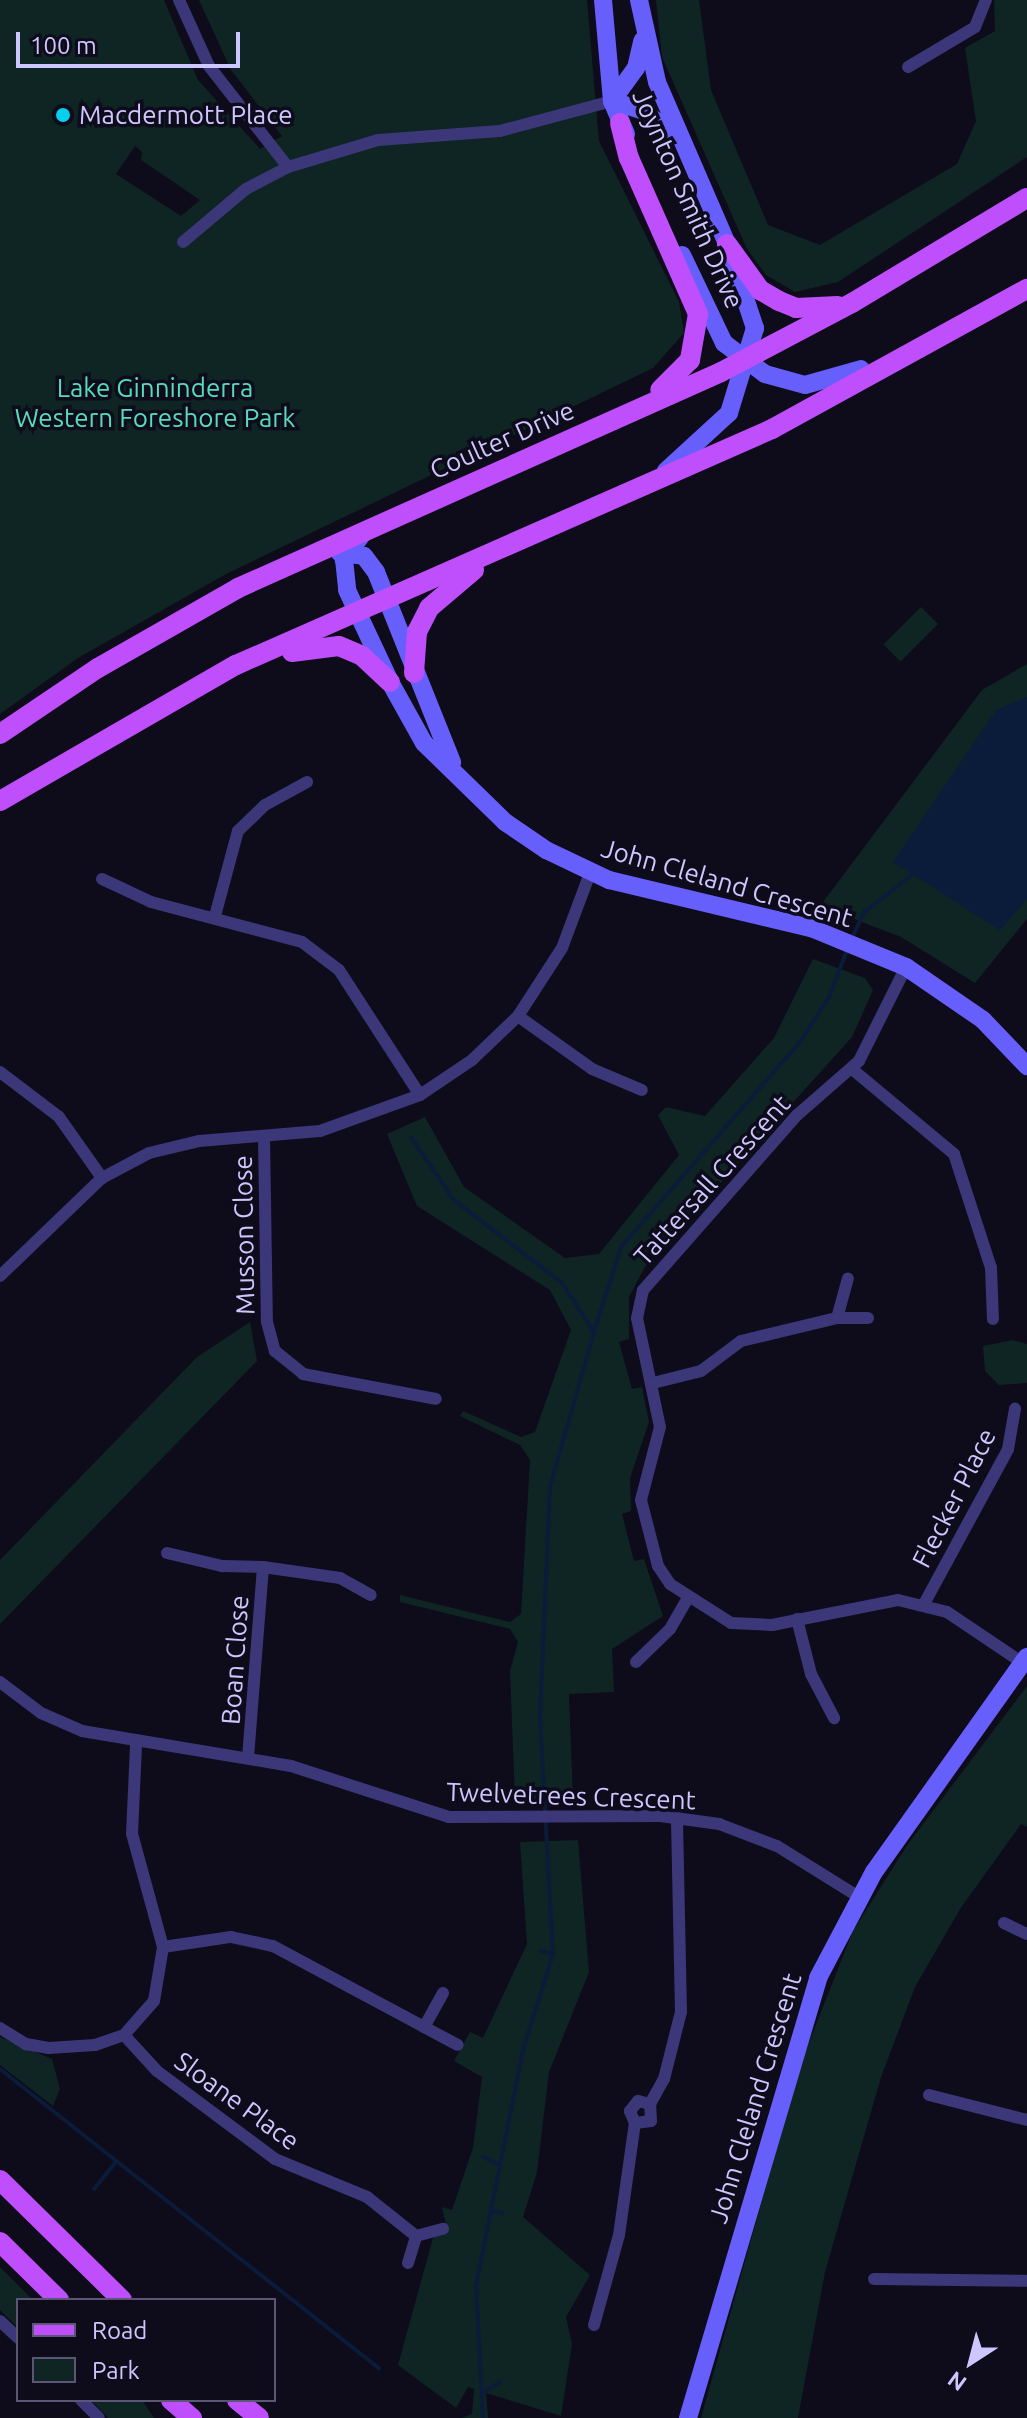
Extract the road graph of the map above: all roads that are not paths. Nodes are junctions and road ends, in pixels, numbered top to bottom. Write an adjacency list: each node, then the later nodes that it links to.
1 (179, 0): 10 (street)
2 (603, 0): 7 (street, Joynton Smith Drive)
3 (639, 0): 5 (street, Joynton Smith Drive)
4 (986, 0): 6 (street)
5 (642, 26): 7 (street); 9 (street, Joynton Smith Drive)
6 (908, 67)
7 (612, 101): 8 (street, Joynton Smith Drive); 9 (street); 10 (street)
8 (620, 123): 17 (street, Joynton Smith Drive); 18 (main road)
9 (679, 140): 13 (street, Joynton Smith Drive)
10 (288, 167): 12 (street)
11 (1027, 198): 15 (main road, Coulter Drive)
12 (183, 242)
13 (727, 244): 15 (main road); 17 (street, Joynton Smith Drive)
14 (1027, 289): 16 (main road)
15 (852, 303): 17 (main road, Coulter Drive)
16 (959, 330): 17 (street, Joynton Smith Drive); 19 (main road)
17 (746, 359): 18 (main road, Coulter Drive); 19 (street, Joynton Smith Drive)
18 (620, 417): 20 (main road, Coulter Drive)
19 (651, 483): 21 (main road)
20 (368, 527): 22 (street); 23 (main road, Coulter Drive)
21 (498, 549): 24 (main road); 27 (main road)
22 (349, 551): 23 (street); 24 (street, John Cleland Crescent); 25 (street, John Cleland Crescent)
23 (238, 588): 29 (main road, Coulter Drive)
24 (386, 598): 25 (main road); 27 (street, John Cleland Crescent)
25 (356, 611): 26 (main road); 28 (street, John Cleland Crescent)
26 (236, 665): 28 (main road); 32 (main road)
27 (414, 673): 30 (street, John Cleland Crescent)
28 (390, 682): 30 (street, John Cleland Crescent)
29 (0, 734)
30 (457, 772): 33 (street, John Cleland Crescent)
31 (307, 782): 35 (street)
32 (0, 801)
33 (590, 873): 36 (street, John Cleland Crescent); 37 (street)
34 (102, 879): 35 (street)
35 (215, 916): 42 (street)
36 (906, 967): 38 (street, John Cleland Crescent); 39 (street, Tattersall Crescent)
37 (518, 1016): 41 (street); 42 (street)
38 (1027, 1066)
39 (852, 1069): 49 (street); 50 (street, Tattersall Crescent)
40 (0, 1072): 44 (street)
41 (642, 1090)
42 (420, 1095): 43 (street)
43 (264, 1137): 44 (street); 51 (street, Musson Close)
44 (102, 1178): 45 (street)
45 (0, 1276)
46 (848, 1278): 47 (street)
47 (837, 1318): 48 (street); 50 (street)
48 (868, 1318)
49 (993, 1319)
50 (653, 1383): 56 (street, Tattersall Crescent)
51 (436, 1399)
52 (1015, 1409): 57 (street, Flecker Place)
53 (167, 1553): 54 (street, Boan Close)
54 (263, 1567): 55 (street, Boan Close); 64 (street, Boan Close)
55 (371, 1595)
56 (688, 1598): 58 (street, Tattersall Crescent); 60 (street)
57 (924, 1604): 58 (street, Tattersall Crescent); 59 (street, Tattersall Crescent)
58 (797, 1619): 62 (street)
59 (1025, 1660): 66 (street, John Cleland Crescent)
60 (636, 1662)
61 (0, 1682): 63 (street, Twelvetrees Crescent)
62 (834, 1718)
63 (136, 1745): 64 (street, Twelvetrees Crescent); 69 (street)
64 (248, 1756): 65 (street, Twelvetrees Crescent)
65 (677, 1817): 66 (street, Twelvetrees Crescent); 87 (street)
66 (859, 1897): 95 (street, John Cleland Crescent)
67 (1004, 1923): 68 (street)
68 (1027, 1934)
69 (163, 1947): 71 (street); 73 (street)
70 (443, 1993): 71 (street)
71 (424, 2027): 74 (street)
72 (0, 2028): 73 (street)
73 (124, 2035): 79 (street, Sloane Place)
74 (458, 2045)
75 (929, 2095): 76 (street)
76 (1027, 2120)
77 (0, 2180): 85 (main road)
78 (443, 2229): 79 (street)
79 (416, 2236): 81 (street)
80 (0, 2242): 84 (main road)
81 (408, 2263)
82 (874, 2279): 83 (street)
83 (1027, 2281)
84 (57, 2298)
85 (120, 2298)
86 (0, 2321): 88 (street)
87 (594, 2325)
88 (16, 2336)
89 (83, 2402): 92 (street)
90 (173, 2402): 93 (main road)
91 (239, 2402): 94 (main road)
92 (99, 2418)
93 (192, 2418)
94 (259, 2418)
95 (688, 2418)

